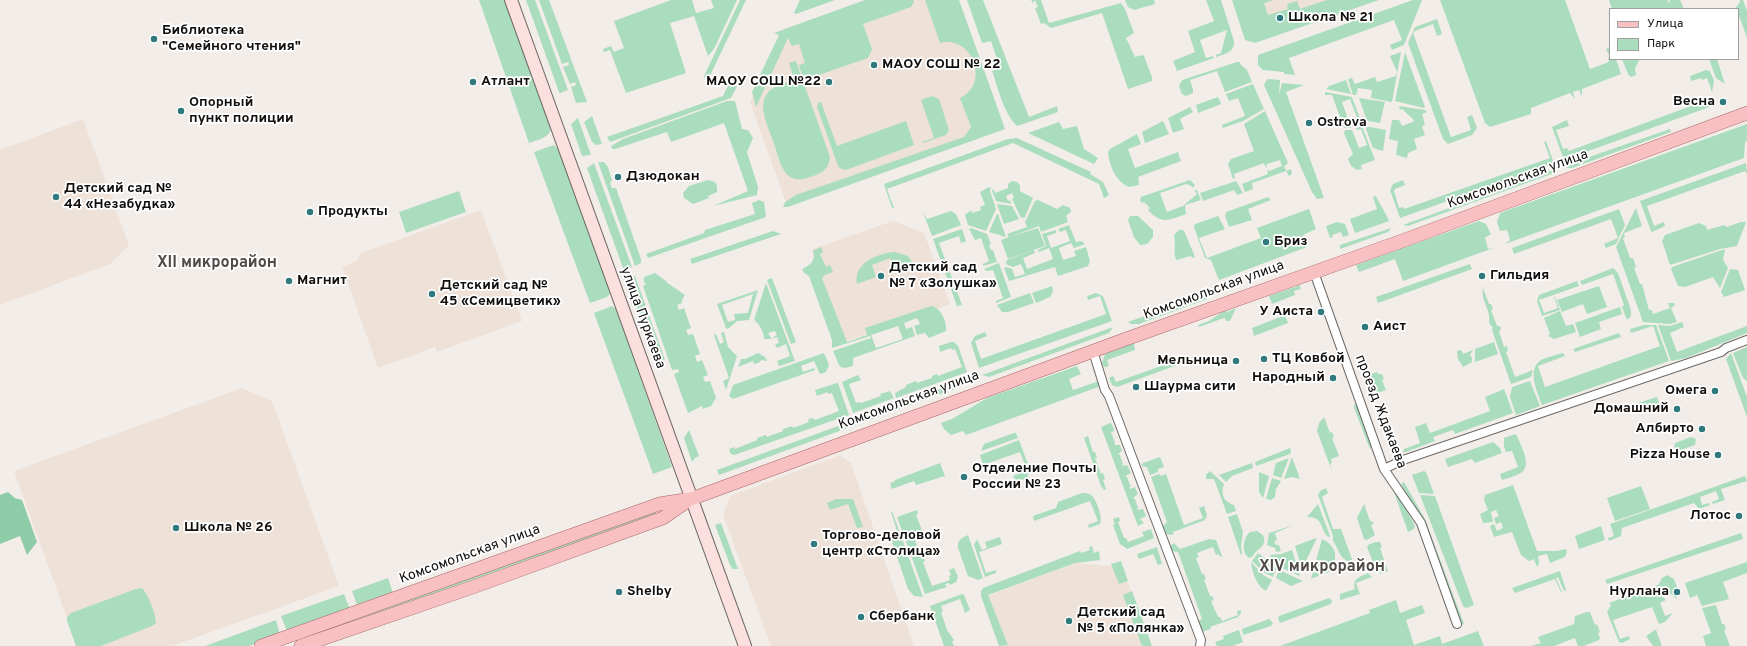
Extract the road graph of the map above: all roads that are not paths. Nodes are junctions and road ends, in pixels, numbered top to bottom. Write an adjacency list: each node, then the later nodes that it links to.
1 (511, 0): 7 (main road, улица Пуркаева)
2 (1747, 113): 3 (main road, Комсомольская улица)
3 (1314, 272): 5 (main road, Комсомольская улица); 6 (street, проезд Ждакаева)
4 (1747, 340): 6 (street)
5 (1093, 351): 7 (main road, Комсомольская улица); 12 (street)
6 (1384, 469): 8 (street, проезд Ждакаева)
7 (691, 499): 9 (main road, Комсомольская улица); 10 (main road, Комсомольская улица); 11 (main road, улица Пуркаева)
8 (1457, 624)
9 (261, 646)
10 (301, 646)
11 (745, 646)
12 (1200, 646)

